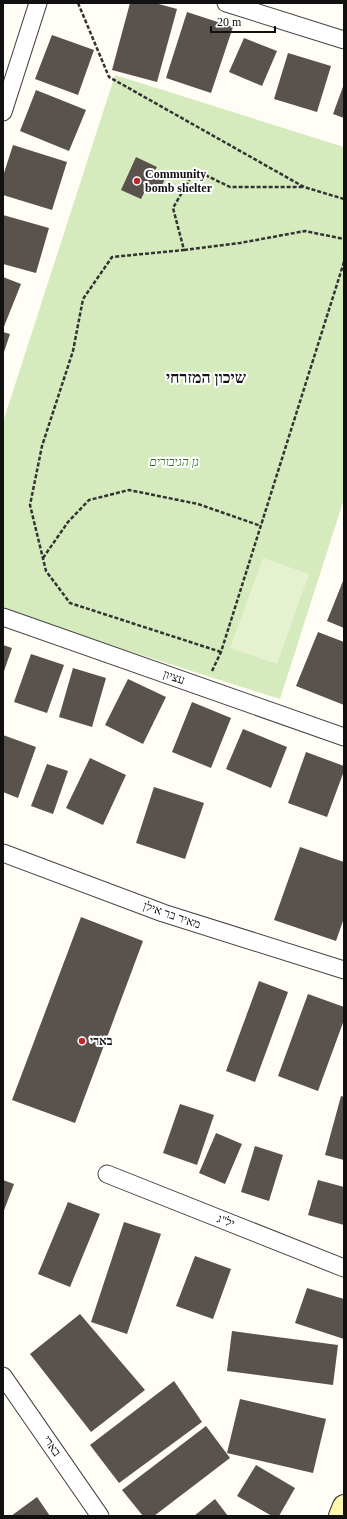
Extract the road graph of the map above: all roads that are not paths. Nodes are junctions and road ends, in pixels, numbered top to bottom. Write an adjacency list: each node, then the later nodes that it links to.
1 (38, 3): 4 (street)
2 (226, 3): 3 (street)
3 (344, 40)
4 (3, 112)
5 (3, 617): 6 (street, עציון)
6 (344, 737)
7 (3, 853): 8 (street, מאיר בר אילן)
8 (344, 970)
9 (107, 1174): 10 (street, יל"ג)
10 (344, 1268)
11 (3, 1376): 13 (street, בארי)
12 (344, 1506): 14 (street)
13 (100, 1516)
14 (340, 1516)

